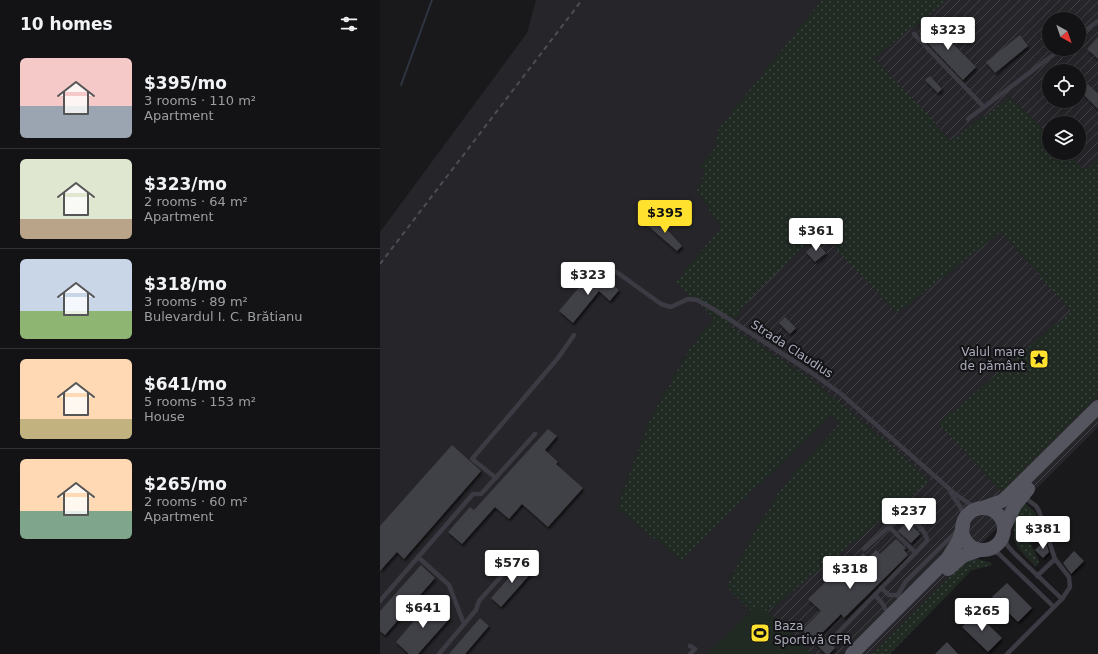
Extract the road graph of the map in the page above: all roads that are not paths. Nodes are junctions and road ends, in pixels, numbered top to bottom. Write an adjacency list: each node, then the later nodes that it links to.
1 (1098, 21): 2 (lane)
2 (1086, 30)
3 (914, 34): 5 (lane)
4 (1052, 56): 5 (lane)
5 (984, 107): 6 (lane)
6 (968, 118)
7 (611, 268): 13 (lane, Strada Claudius)
8 (574, 335): 12 (lane)
9 (1098, 407): 15 (main road)
10 (1098, 418): 14 (main road)
11 (536, 434): 12 (lane)
12 (496, 478): 23 (lane)
13 (947, 487): 15 (lane, Strada Claudius); 16 (lane, Strada Claudius)
14 (1022, 496): 18 (main road); 24 (lane)
15 (979, 509): 16 (main road); 18 (main road)
16 (964, 523): 20 (main road); 27 (main road); 29 (lane)
17 (888, 526): 19 (lane); 22 (lane); 22 (lane)
18 (1004, 531): 20 (main road); 25 (lane)
19 (864, 549)
20 (983, 550): 32 (lane); 40 (main road)
21 (522, 553): 33 (lane)
22 (916, 553): 26 (lane)
23 (418, 557): 31 (lane); 33 (lane)
24 (1055, 559): 25 (lane); 30 (lane)
25 (1037, 576): 30 (lane)
26 (882, 588): 28 (lane); 29 (lane)
27 (913, 593): 29 (lane); 39 (main road)
28 (875, 595): 34 (lane); 38 (lane)
29 (896, 596)
30 (1062, 599): 32 (lane)
31 (380, 601)
32 (1054, 607): 41 (lane)
33 (464, 624): 36 (lane)
34 (831, 640)
35 (690, 646): 37 (lane)
36 (439, 654)
37 (690, 654)
38 (848, 654)
39 (852, 654)
40 (863, 654)
41 (1007, 654)

